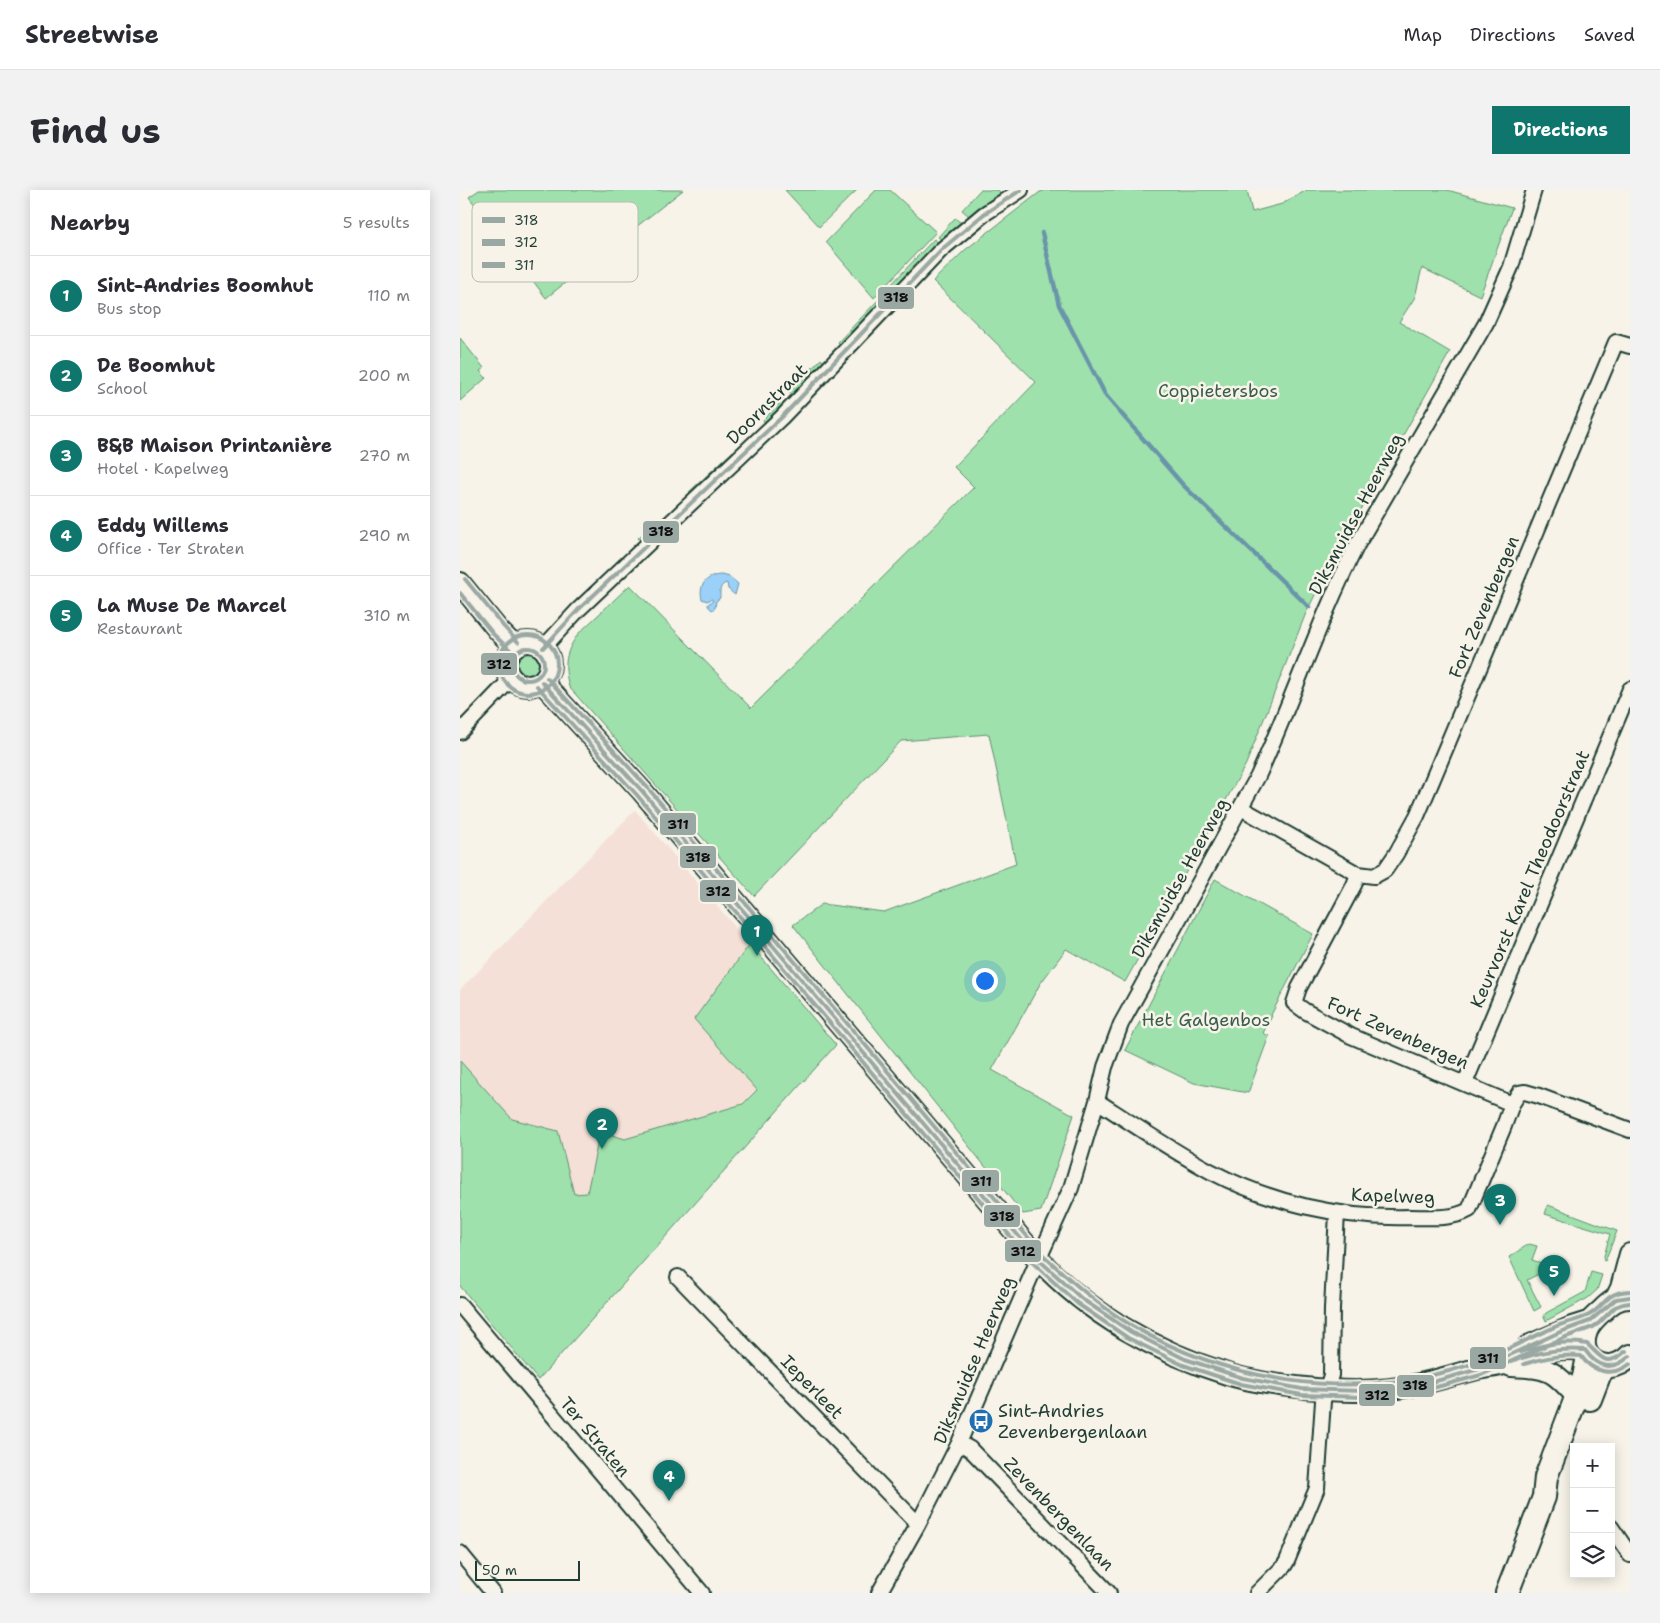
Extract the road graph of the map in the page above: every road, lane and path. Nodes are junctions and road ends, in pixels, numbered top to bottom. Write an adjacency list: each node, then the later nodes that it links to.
1 (1020, 190): 6 (street, Doornstraat)
2 (1534, 190): 11 (street, Diksmuidse Heerweg)
3 (1630, 346): 12 (street, Fort Zevenbergen)
4 (460, 583): 5 (street)
5 (514, 646): 6 (street); 7 (street)
6 (543, 648): 8 (street)
7 (511, 679): 8 (street); 10 (street)
8 (542, 682): 19 (street)
9 (1630, 689): 13 (street, Keurvorst Karel Theodoorstraat)
10 (460, 732)
11 (1241, 808): 12 (street); 14 (street, Diksmuidse Heerweg)
12 (1358, 874): 13 (street, Fort Zevenbergen)
13 (1465, 1084): 15 (street, Fort Zevenbergen)
14 (1097, 1101): 17 (street, Kapelweg); 19 (street, Diksmuidse Heerweg)
15 (1512, 1104): 16 (street); 17 (street, Kapelweg)
16 (1630, 1130)
17 (1337, 1213): 28 (street)
18 (1630, 1254): 21 (street)
19 (1038, 1259): 28 (street); 30 (street, Diksmuidse Heerweg)
20 (678, 1277): 32 (street, Ieperleet)
21 (1623, 1298): 23 (main road)
22 (460, 1305): 37 (street, Ter Straten)
23 (1591, 1321): 25 (main road); 27 (street)
24 (1630, 1356): 25 (main road)
25 (1593, 1358): 26 (street); 29 (main road); 31 (main road)
26 (1501, 1365): 27 (street); 29 (street)
27 (1478, 1369): 28 (street)
28 (1327, 1390): 40 (street)
29 (1577, 1397): 31 (main road)
30 (960, 1443): 32 (street, Diksmuidse Heerweg); 39 (street, Zevenbergenlaan)
31 (1544, 1497): 41 (main road)
32 (918, 1524): 38 (street, Diksmuidse Heerweg)
33 (1615, 1533): 35 (street)
34 (460, 1553): 36 (street)
35 (1630, 1555)
36 (493, 1593)
37 (702, 1593)
38 (879, 1593)
39 (1109, 1593)
40 (1256, 1593)
41 (1507, 1593)

